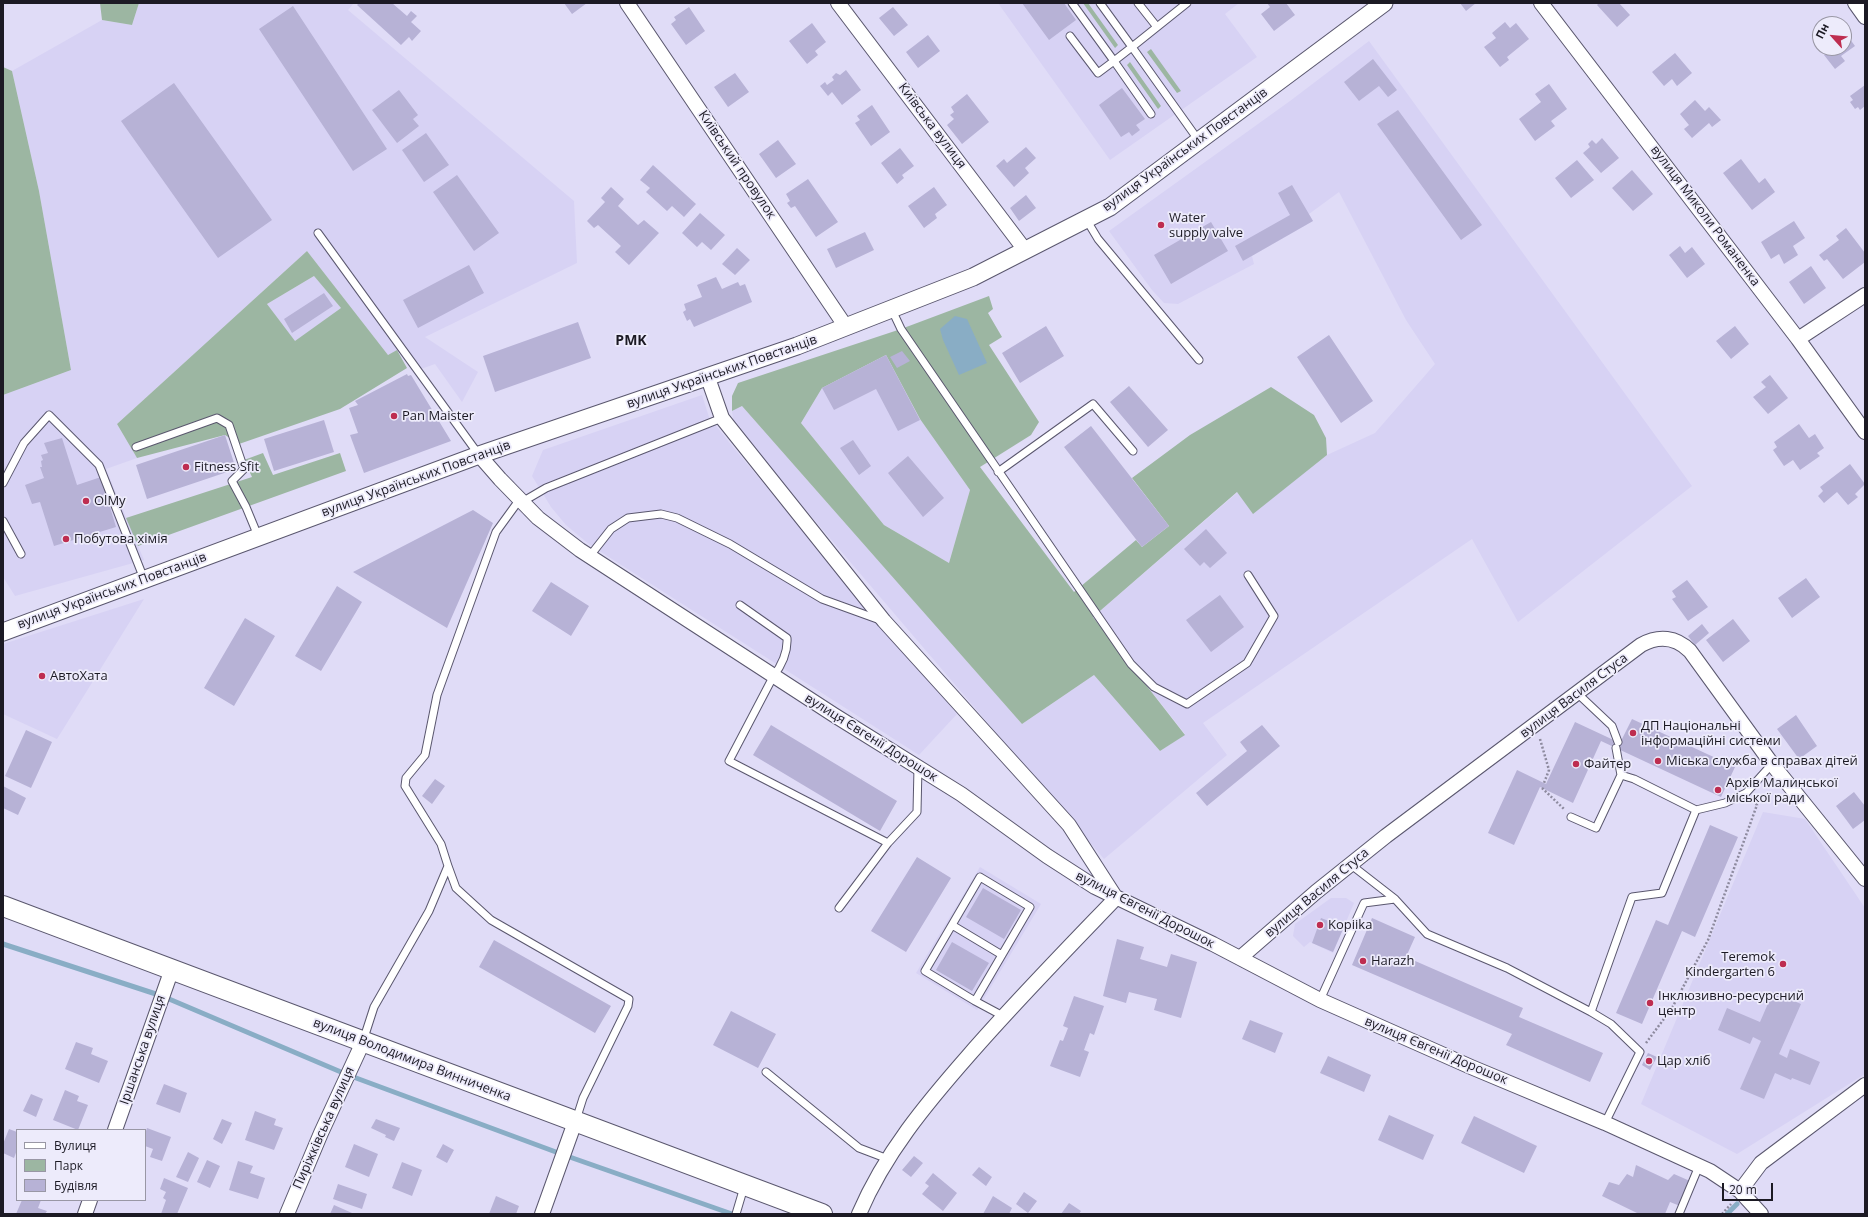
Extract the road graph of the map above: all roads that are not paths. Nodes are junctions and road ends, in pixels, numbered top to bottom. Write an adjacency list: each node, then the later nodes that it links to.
1 (627, 3): 22 (street, Київський провулок)
2 (838, 3): 19 (street, Київська вулиця)
3 (1072, 3): 14 (lane)
4 (1100, 3): 13 (lane)
5 (1138, 3): 11 (lane)
6 (1187, 3): 11 (lane)
7 (1384, 3): 16 (street, вулиця Українських Повстанців)
8 (1541, 3): 23 (street, вулиця Миколи Романенка)
9 (1855, 3): 10 (street)
10 (1865, 17)
11 (1157, 27): 13 (lane)
12 (1070, 36): 14 (lane)
13 (1132, 47): 14 (lane); 16 (lane)
14 (1114, 61): 15 (lane)
15 (1151, 114)
16 (1199, 142): 17 (street, вулиця Українських Повстанців)
17 (1086, 219): 19 (street, вулиця Українських Повстанців); 24 (lane)
18 (318, 234): 30 (lane)
19 (1025, 250): 21 (street, вулиця Українських Повстанців)
20 (1865, 295): 23 (street)
21 (892, 310): 22 (street, вулиця Українських Повстанців); 31 (lane)
22 (846, 327): 25 (street, вулиця Українських Повстанців)
23 (1798, 339): 27 (street, вулиця Миколи Романенка)
24 (1199, 360)
25 (708, 378): 26 (street); 30 (street, вулиця Українських Повстанців)
26 (722, 418): 33 (lane); 41 (street)
27 (1865, 432)
28 (136, 447): 35 (lane)
29 (1133, 451): 31 (lane)
30 (479, 455): 33 (street, вулиця Євгенії Дорошок); 35 (street, вулиця Українських Повстанців)
31 (998, 472): 38 (lane)
32 (3, 483): 39 (lane)
33 (521, 501): 37 (street, вулиця Євгенії Дорошок); 52 (lane)
34 (3, 521): 36 (lane)
35 (258, 536): 39 (street, вулиця Українських Повстанців)
36 (21, 554)
37 (589, 557): 41 (lane); 43 (street, вулиця Євгенії Дорошок)
38 (1248, 575)
39 (144, 579): 42 (street, вулиця Українських Повстанців)
40 (740, 605): 43 (lane)
41 (884, 621): 54 (street)
42 (3, 632)
43 (773, 676): 46 (street, вулиця Євгенії Дорошок); 50 (lane)
44 (1577, 694): 45 (street, вулиця Василя Стуса); 47 (lane); 51 (street, вулиця Василя Стуса)
45 (1772, 764): 48 (lane); 53 (street, вулиця Василя Стуса)
46 (918, 767): 50 (lane); 54 (street, вулиця Євгенії Дорошок)
47 (1621, 775): 48 (lane); 49 (lane)
48 (1696, 810): 64 (lane)
49 (1571, 817)
50 (888, 843): 57 (lane)
51 (1350, 864): 55 (lane); 60 (street, вулиця Василя Стуса)
52 (448, 866): 66 (lane); 69 (lane)
53 (1864, 875)
54 (1116, 898): 60 (street, вулиця Євгенії Дорошок); 65 (street)
55 (1395, 899): 62 (lane); 64 (lane)
56 (3, 906): 61 (main road, вулиця Володимира Винниченка)
57 (839, 908)
58 (952, 925): 59 (lane); 59 (lane); 63 (lane)
59 (1002, 955): 63 (lane)
60 (1240, 958): 62 (street, вулиця Євгенії Дорошок)
61 (172, 969): 66 (main road, вулиця Володимира Винниченка); 71 (street, Іршанська вулиця)
62 (1320, 1000): 70 (street, вулиця Євгенії Дорошок)
63 (975, 1001): 65 (lane)
64 (1591, 1012): 70 (lane)
65 (1003, 1016): 72 (street)
66 (363, 1042): 69 (main road, вулиця Володимира Винниченка); 78 (street, Пиріжківська вулиця)
67 (766, 1072): 72 (lane)
68 (1865, 1085): 75 (street)
69 (575, 1122): 74 (main road, вулиця Володимира Винниченка); 79 (street)
70 (1605, 1123): 73 (street, вулиця Євгенії Дорошок)
71 (115, 1129)
72 (888, 1159): 82 (street)
73 (1699, 1166): 75 (street, вулиця Євгенії Дорошок); 83 (lane)
74 (745, 1185): 80 (lane); 81 (main road, вулиця Володимира Винниченка)
75 (1740, 1191): 84 (street, вулиця Євгенії Дорошок)
76 (90, 1201): 77 (street)
77 (85, 1214)
78 (287, 1214)
79 (542, 1214)
80 (736, 1214)
81 (822, 1214)
82 (859, 1214)
83 (1679, 1214)
84 (1761, 1214)

